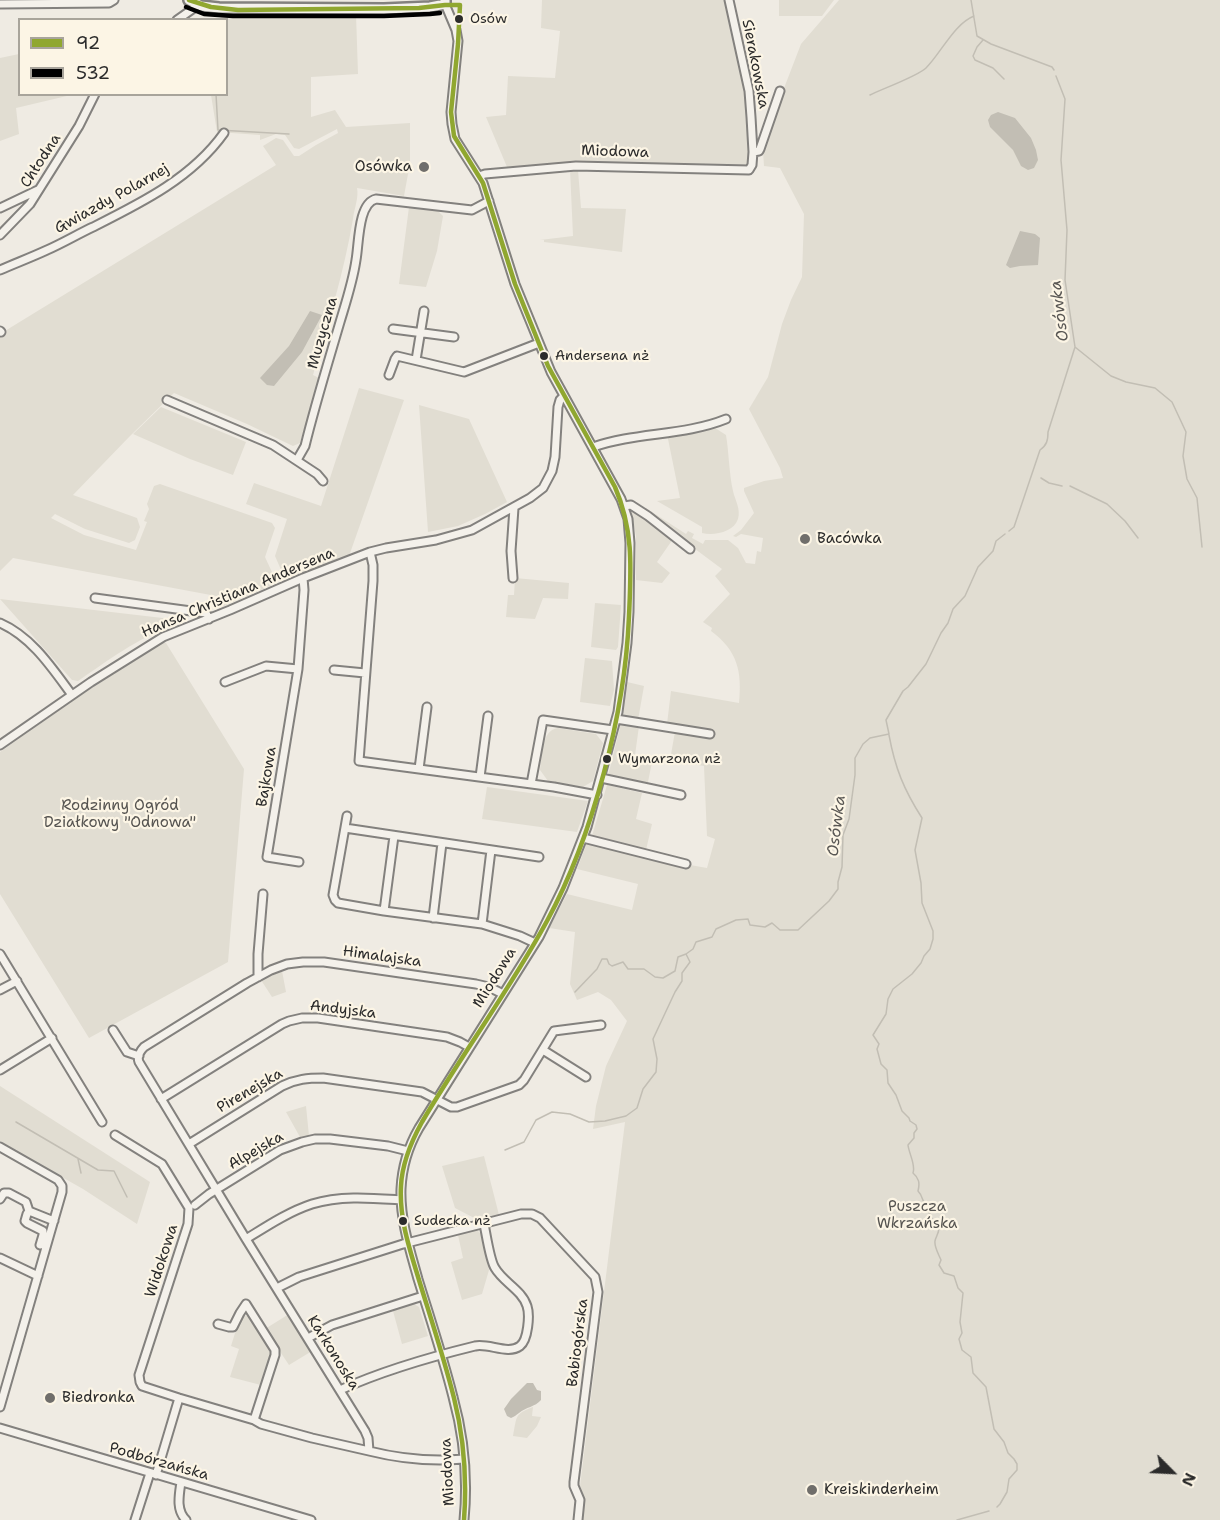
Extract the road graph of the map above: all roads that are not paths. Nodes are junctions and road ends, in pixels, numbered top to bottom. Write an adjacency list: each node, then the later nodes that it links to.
1 (114, 0): 5 (street)
2 (729, 0): 11 (street, Sierakowska)
3 (193, 2): 6 (street); 7 (street)
4 (445, 2): 6 (street); 13 (street, Miodowa)
5 (0, 4)
6 (383, 4)
7 (180, 18)
8 (780, 91): 11 (street)
9 (94, 96): 14 (street, Chłodna)
10 (224, 133): 18 (street, Gwiazdy Polarnej)
11 (753, 152): 12 (street, Sierakowska)
12 (750, 169): 13 (street, Miodowa)
13 (479, 176): 15 (street, Miodowa)
14 (38, 190): 16 (street); 17 (street, Chłodna)
15 (489, 201): 23 (street, Miodowa); 30 (street, Muzyczna)
16 (0, 208)
17 (0, 235)
18 (0, 270)
19 (424, 311): 21 (street)
20 (393, 329): 21 (street)
21 (421, 333): 22 (street); 24 (street)
22 (454, 337)
23 (542, 346): 24 (street); 26 (street, Miodowa)
24 (416, 360): 25 (street)
25 (389, 375)
26 (564, 396): 29 (street, Miodowa); 33 (street, Hansa Christiana Andersena)
27 (167, 400): 30 (street)
28 (726, 419): 29 (street)
29 (593, 447): 32 (street, Miodowa)
30 (297, 460): 31 (street)
31 (323, 481)
32 (624, 506): 34 (street); 48 (street, Miodowa)
33 (514, 508): 35 (street, Hansa Christiana Andersena); 37 (street)
34 (690, 549)
35 (370, 552): 36 (street, Hansa Christiana Andersena); 43 (street)
36 (303, 578): 39 (street, Hansa Christiana Andersena); 41 (street, Bajkowa)
37 (513, 578)
38 (95, 598): 39 (street)
39 (208, 619): 45 (street, Hansa Christiana Andersena)
40 (0, 623): 45 (street)
41 (298, 669): 44 (street); 65 (street, Bajkowa)
42 (334, 670): 43 (street)
43 (365, 673): 52 (street)
44 (225, 682)
45 (72, 695): 51 (street, Hansa Christiana Andersena)
46 (428, 707): 52 (street)
47 (488, 716): 53 (street)
48 (616, 719): 49 (street, Miodowa); 50 (street)
49 (613, 730): 54 (street, Miodowa); 55 (street)
50 (710, 734)
51 (0, 745)
52 (419, 769): 53 (street)
53 (480, 777): 55 (street)
54 (601, 778): 56 (street, Miodowa); 57 (street)
55 (531, 784): 56 (street)
56 (597, 795): 61 (street, Miodowa)
57 (681, 795)
58 (347, 816): 59 (street)
59 (345, 828): 60 (street); 68 (street)
60 (394, 836): 62 (street); 68 (street)
61 (584, 838): 66 (street); 71 (street, Miodowa)
62 (442, 843): 63 (street); 69 (street)
63 (492, 850): 64 (street); 70 (street)
64 (539, 857)
65 (299, 862)
66 (686, 864)
67 (263, 894): 73 (street)
68 (384, 911): 69 (street)
69 (433, 918): 70 (street)
70 (482, 924): 71 (street)
71 (535, 943): 76 (street, Miodowa)
72 (0, 954): 74 (street)
73 (258, 977): 76 (street, Himalajska); 82 (street, Himalajska)
74 (17, 981): 75 (street); 79 (street)
75 (0, 990)
76 (503, 994): 80 (street, Miodowa)
77 (601, 1025): 81 (street, Pirenejska)
78 (113, 1030): 82 (street)
79 (52, 1038): 83 (street); 87 (street)
80 (469, 1047): 85 (street, Andyjska); 86 (street, Miodowa)
81 (543, 1050): 84 (street); 86 (street, Pirenejska)
82 (138, 1056): 85 (street)
83 (0, 1070)
84 (586, 1077)
85 (161, 1099): 89 (street)
86 (436, 1099): 89 (street, Pirenejska); 91 (street, Miodowa)
87 (102, 1122)
88 (115, 1136): 110 (street, Widokowa)
89 (189, 1144): 92 (street)
90 (0, 1147): 97 (street)
91 (408, 1151): 92 (street, Alpejska); 94 (street, Miodowa)
92 (216, 1190): 95 (street, Alpejska); 99 (street, Karkonoska)
93 (0, 1199): 96 (street)
94 (401, 1200): 99 (street); 100 (street, Miodowa)
95 (195, 1205)
96 (29, 1211): 97 (street); 101 (street)
97 (54, 1221): 103 (street)
98 (484, 1224): 100 (street, Babiogórska); 108 (street); 122 (street, Babiogórska)
99 (246, 1239): 104 (street, Karkonoska)
100 (408, 1243): 104 (street, Babiogórska); 105 (street, Miodowa)
101 (40, 1245)
102 (0, 1258): 103 (street)
103 (38, 1276): 111 (street)
104 (277, 1288): 107 (street, Karkonoska)
105 (423, 1296): 107 (street); 108 (street, Miodowa)
106 (218, 1324): 112 (street)
107 (308, 1338): 109 (street, Karkonoska)
108 (441, 1356): 109 (street); 115 (street, Miodowa)
109 (340, 1390): 114 (street, Karkonoska)
110 (179, 1398): 112 (street, Widokowa); 116 (street)
111 (0, 1407)
112 (254, 1420): 114 (street, Widokowa)
113 (0, 1428): 116 (street, Podbórzańska)
114 (369, 1451): 115 (street)
115 (464, 1459): 121 (street, Miodowa)
116 (153, 1474): 117 (street, Podbórzańska); 118 (street)
117 (181, 1482): 119 (street); 120 (street, Podbórzańska)
118 (135, 1520)
119 (186, 1520)
120 (311, 1520)
121 (464, 1520)
122 (578, 1520)

